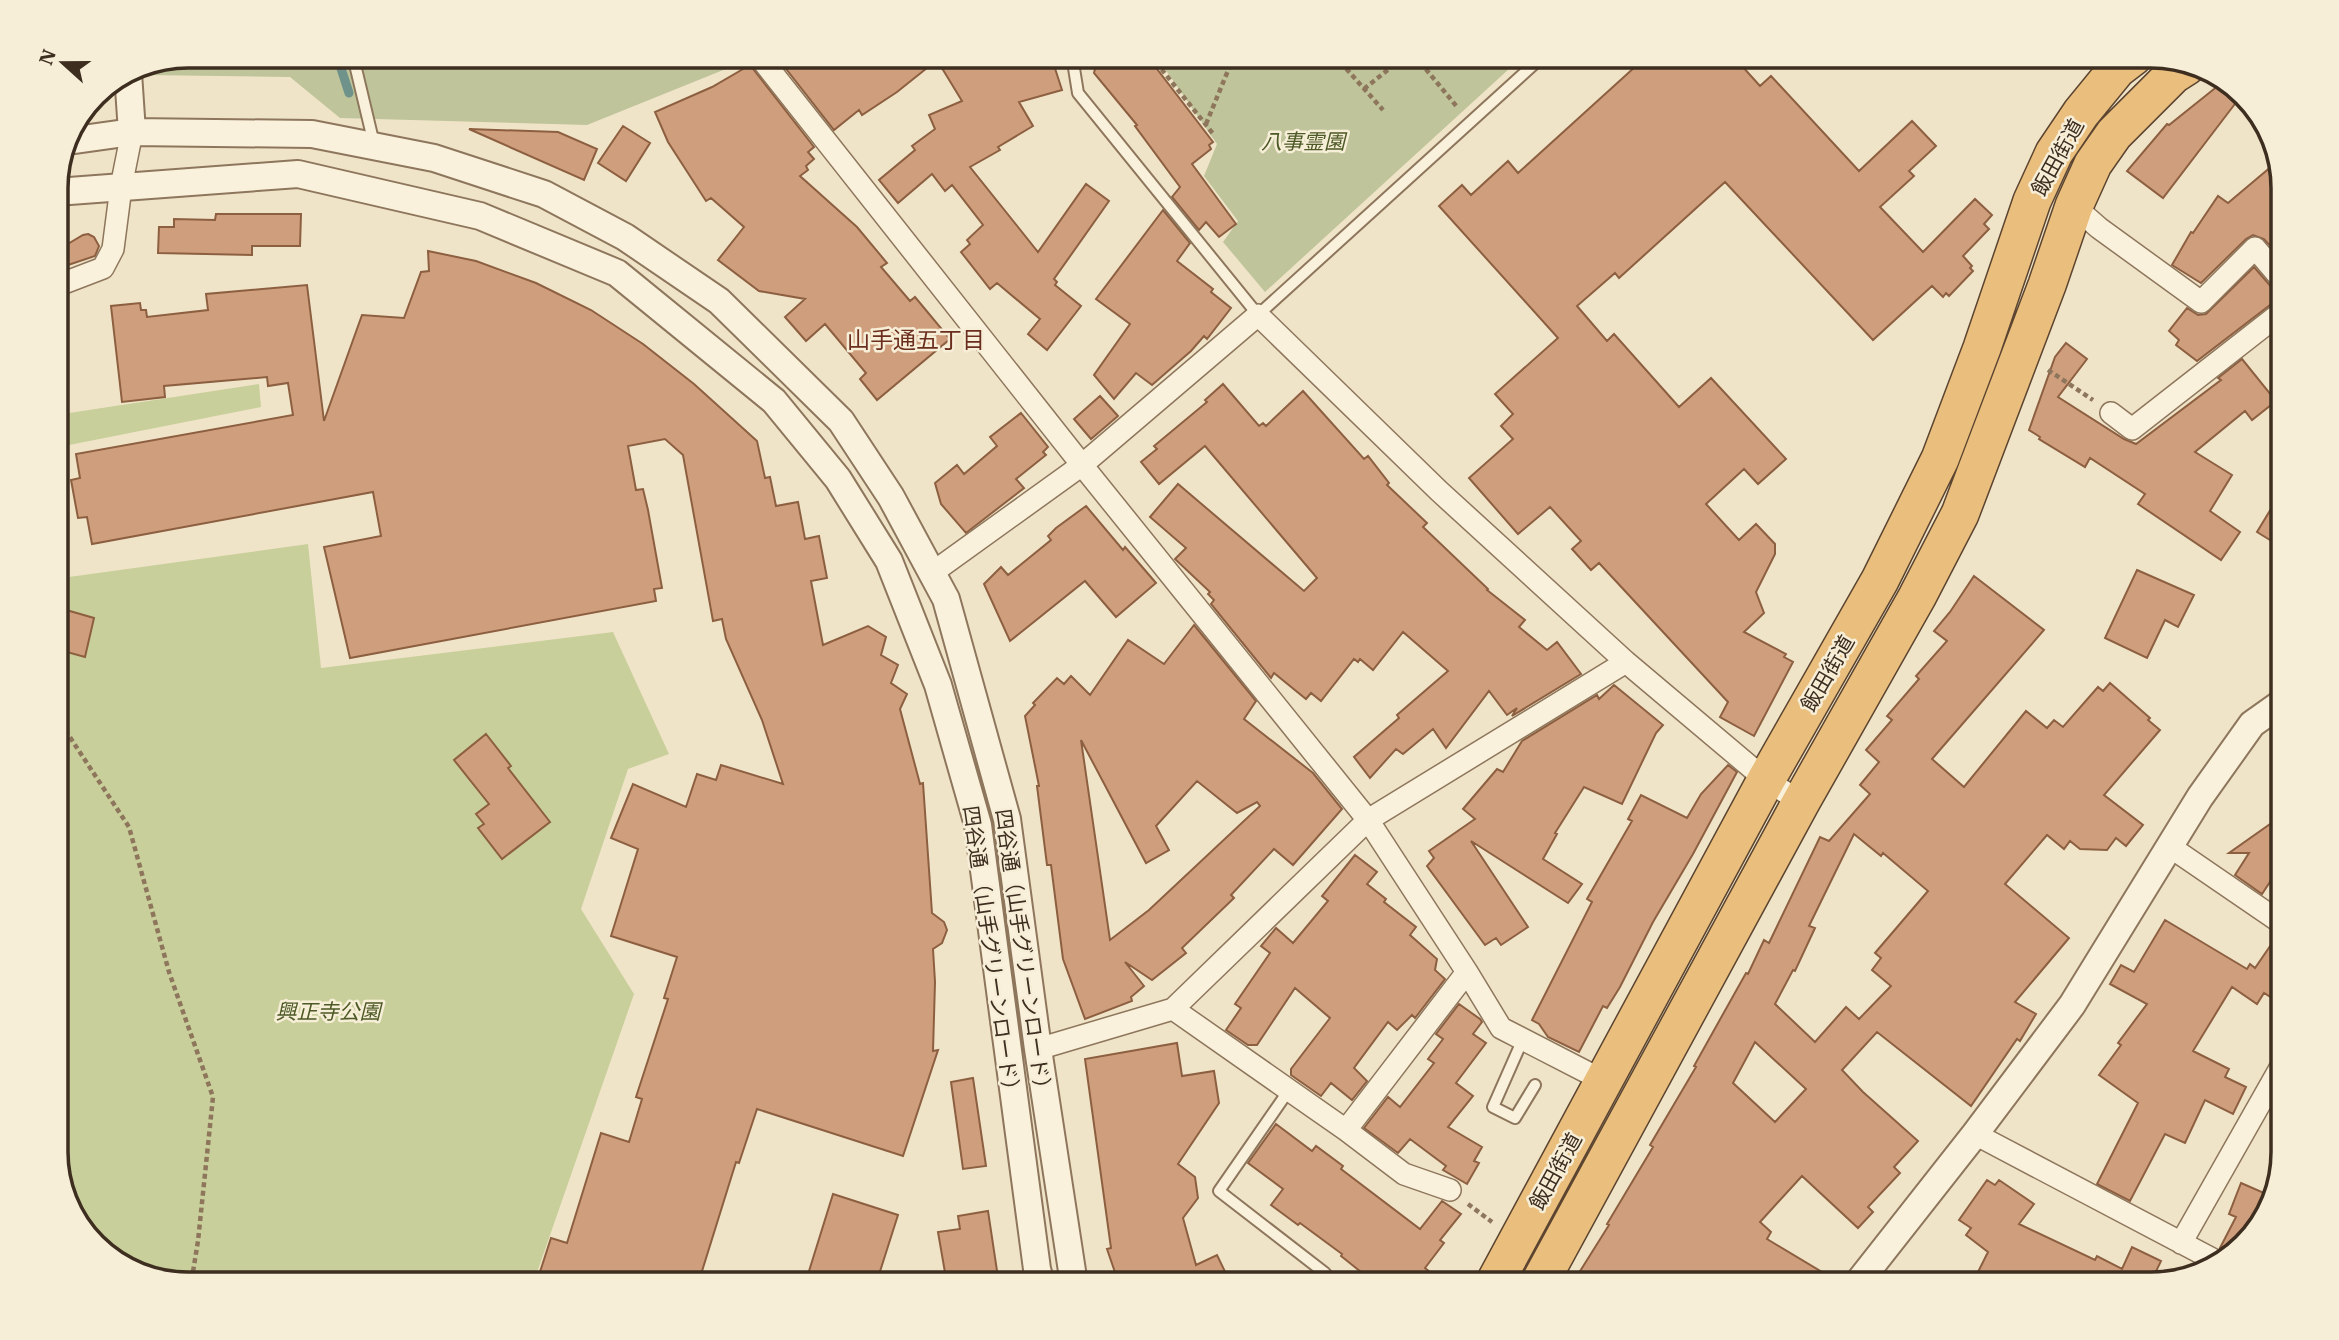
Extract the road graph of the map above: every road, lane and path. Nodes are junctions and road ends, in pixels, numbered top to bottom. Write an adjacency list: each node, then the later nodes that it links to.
1 (356, 68): 20 (lane)
2 (768, 68): 30 (street)
3 (1074, 68): 26 (lane)
4 (1162, 68): 16 (path)
5 (1229, 68): 16 (path)
6 (1345, 68): 13 (path)
7 (1390, 68): 13 (path)
8 (1425, 68): 15 (path)
9 (1530, 68): 15 (lane)
10 (2120, 68): 35 (highway, 飯田街道)
11 (2179, 71): 23 (highway, 飯田街道)
12 (129, 85): 17 (street)
13 (1363, 89): 14 (path)
14 (1383, 110)
15 (1470, 122): 26 (lane)
16 (1206, 125): 18 (path)
17 (132, 132): 19 (street, 四谷通（山手グリーンロード）); 20 (street, 四谷通（山手グリーンロード）); 21 (street)
18 (1214, 135)
19 (79, 139)
20 (374, 147): 31 (street, 四谷通（山手グリーンロード）)
21 (121, 187): 22 (street, 四谷通 （山手グリーンロード）); 25 (street); 55 (street, 四谷通 （山手グリーンロード）)
22 (69, 191)
23 (2074, 206): 24 (street); 36 (highway, 飯田街道)
24 (2270, 266)
25 (69, 281)
26 (1258, 315): 30 (street); 32 (street)
27 (2270, 321): 29 (street)
28 (2042, 365): 29 (path)
29 (2111, 413)
30 (1082, 466): 31 (street); 37 (street)
31 (932, 573): 43 (street, 四谷通（山手グリーンロード）)
32 (1626, 662): 35 (street); 37 (street)
33 (2271, 711): 38 (street)
34 (69, 736): 54 (path)
35 (1766, 780): 36 (street); 44 (highway, 飯田街道)
36 (1801, 802): 59 (highway, 飯田街道)
37 (1368, 820): 40 (street); 41 (street)
38 (2169, 846): 39 (street); 49 (street)
39 (2271, 916)
40 (1467, 972): 42 (street); 48 (street)
41 (1173, 1009): 43 (street); 47 (street)
42 (1523, 1039): 44 (street); 46 (lane)
43 (1038, 1049): 56 (street, 四谷通（山手グリーンロード）)
44 (1604, 1081): 58 (highway, 飯田街道)
45 (2271, 1084): 52 (street)
46 (1535, 1085)
47 (1289, 1090): 48 (street); 57 (lane)
48 (1346, 1130): 50 (street)
49 (1975, 1134): 52 (street); 60 (street)
50 (1450, 1190): 51 (path)
51 (1498, 1227)
52 (2181, 1243): 53 (street)
53 (2209, 1257)
54 (192, 1272)
55 (1039, 1272)
56 (1072, 1272)
57 (1324, 1272)
58 (1501, 1272)
59 (1546, 1272)
60 (1866, 1272)

